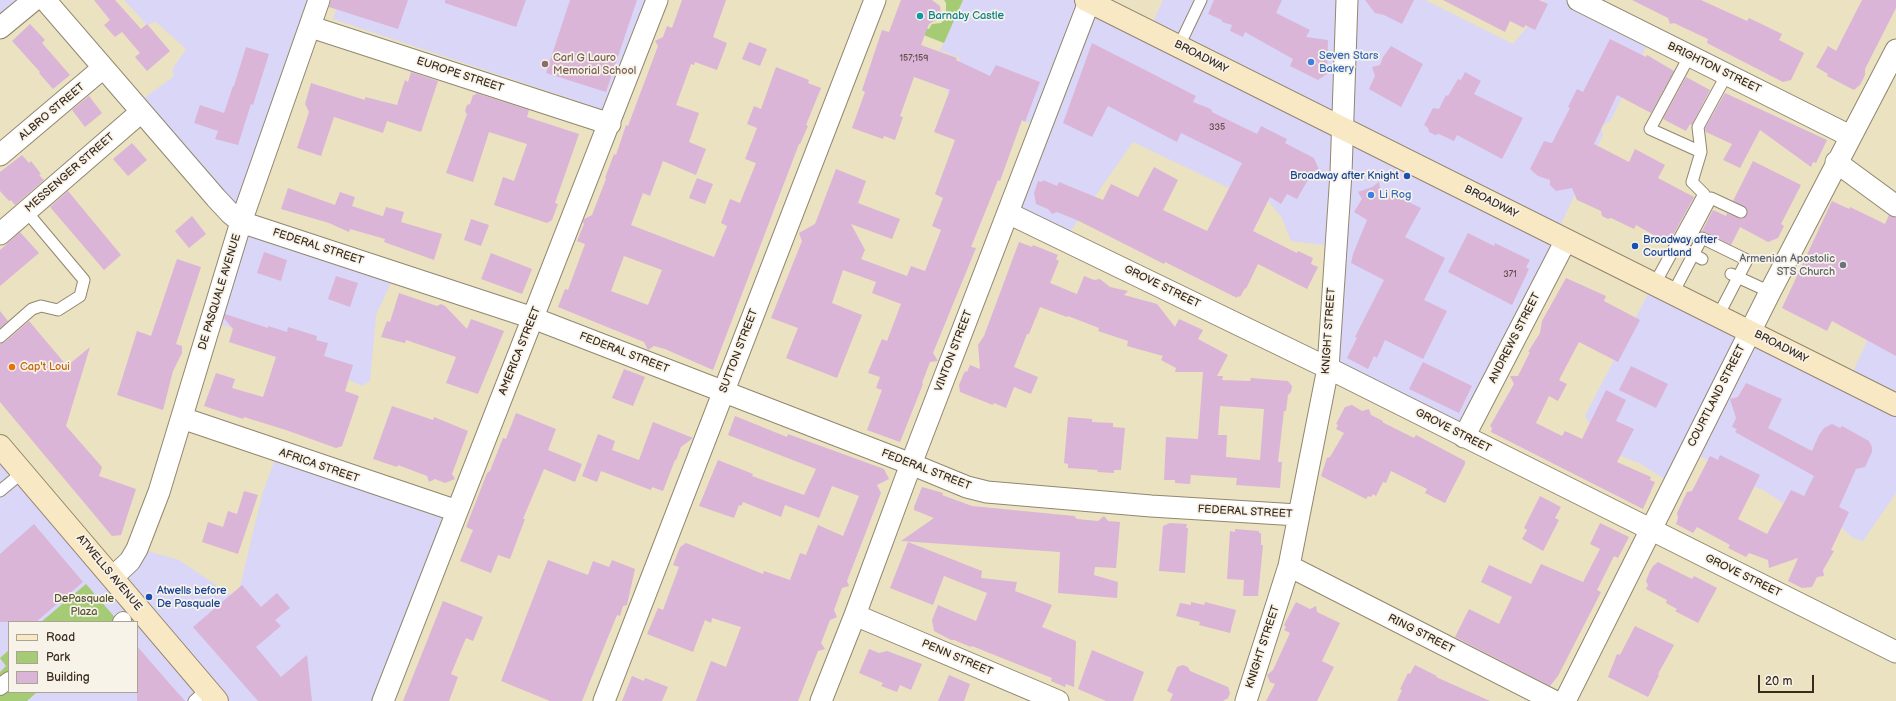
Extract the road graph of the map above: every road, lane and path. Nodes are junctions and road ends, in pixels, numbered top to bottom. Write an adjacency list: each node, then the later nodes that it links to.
1 (34, 0): 11 (street)
2 (44, 0): 15 (street, FEDERAL STREET)
3 (319, 0): 10 (street, DE PASQUALE AVENUE)
4 (658, 0): 18 (street, AMERICA STREET)
5 (875, 0): 41 (street, SUTTON STREET)
6 (1201, 0): 12 (lane)
7 (1347, 0): 19 (street, KNIGHT STREET)
8 (1578, 0): 14 (street, BRIGHTON STREET)
9 (1088, 1): 12 (main road, BROADWAY); 27 (street, VINTON STREET)
10 (311, 27): 18 (street, EUROPE STREET); 28 (street, DE PASQUALE AVENUE)
11 (0, 28)
12 (1179, 46): 19 (main road, BROADWAY)
13 (1896, 50): 20 (street, COURTLAND STREET)
14 (1690, 55): 16 (street, BRIGHTON STREET); 21 (lane)
15 (103, 68): 17 (street, FEDERAL STREET); 22 (street, ALBRO STREET)
16 (1727, 74): 20 (street, BRIGHTON STREET); 21 (lane)
17 (141, 112): 25 (street, MESSENGER STREET); 28 (street, FEDERAL STREET)
18 (610, 124): 37 (street, AMERICA STREET)
19 (1343, 128): 30 (main road, BROADWAY); 40 (street, KNIGHT STREET)
20 (1850, 136): 23 (street, COURTLAND STREET)
21 (1701, 152): 31 (lane)
22 (0, 155)
23 (1836, 162): 24 (street); 35 (street, COURTLAND STREET)
24 (1896, 206)
25 (26, 211): 29 (street, MESSENGER STREET); 39 (lane)
26 (1741, 212): 31 (lane)
27 (1008, 213): 40 (street, GROVE STREET); 46 (street, VINTON STREET)
28 (241, 222): 37 (street, FEDERAL STREET); 43 (street, DE PASQUALE AVENUE)
29 (0, 234)
30 (1566, 240): 34 (main road, BROADWAY); 44 (street, ANDREWS STREET)
31 (1680, 247): 32 (lane); 34 (lane)
32 (1698, 257): 33 (lane); 34 (lane)
33 (1735, 275): 35 (lane); 36 (lane)
34 (1664, 289): 36 (main road, BROADWAY)
35 (1770, 292): 38 (street, COURTLAND STREET)
36 (1718, 316): 38 (main road, BROADWAY)
37 (533, 318): 41 (street, FEDERAL STREET); 49 (street, AMERICA STREET)
38 (1750, 332): 42 (main road, BROADWAY); 51 (street, COURTLAND STREET)
39 (0, 337)
40 (1328, 368): 44 (street, GROVE STREET); 50 (street, KNIGHT STREET)
41 (723, 392): 46 (street, FEDERAL STREET); 60 (street, SUTTON STREET)
42 (1896, 405)
43 (182, 418): 49 (street, AFRICA STREET); 53 (street, DE PASQUALE AVENUE)
44 (1464, 437): 51 (street, GROVE STREET)
45 (0, 446): 47 (main road, ATWELLS AVENUE)
46 (911, 464): 50 (street, FEDERAL STREET); 54 (street, VINTON STREET)
47 (22, 472): 48 (lane); 53 (main road, ATWELLS AVENUE)
48 (0, 491)
49 (457, 511): 59 (street, AMERICA STREET)
50 (1298, 515): 52 (street, KNIGHT STREET)
51 (1650, 530): 55 (street, GROVE STREET); 65 (street, COURTLAND STREET)
52 (1289, 566): 63 (street, KNIGHT STREET); 64 (street, RING STREET)
53 (113, 578): 58 (main road, ATWELLS AVENUE)
54 (855, 615): 61 (street, VINTON STREET); 62 (street, PENN STREET)
55 (1896, 652)
56 (8, 681): 57 (street)
57 (0, 687)
58 (206, 697)
59 (383, 701)
60 (604, 701)
61 (821, 701)
62 (1058, 701)
63 (1246, 701)
64 (1554, 701)
65 (1565, 701)

